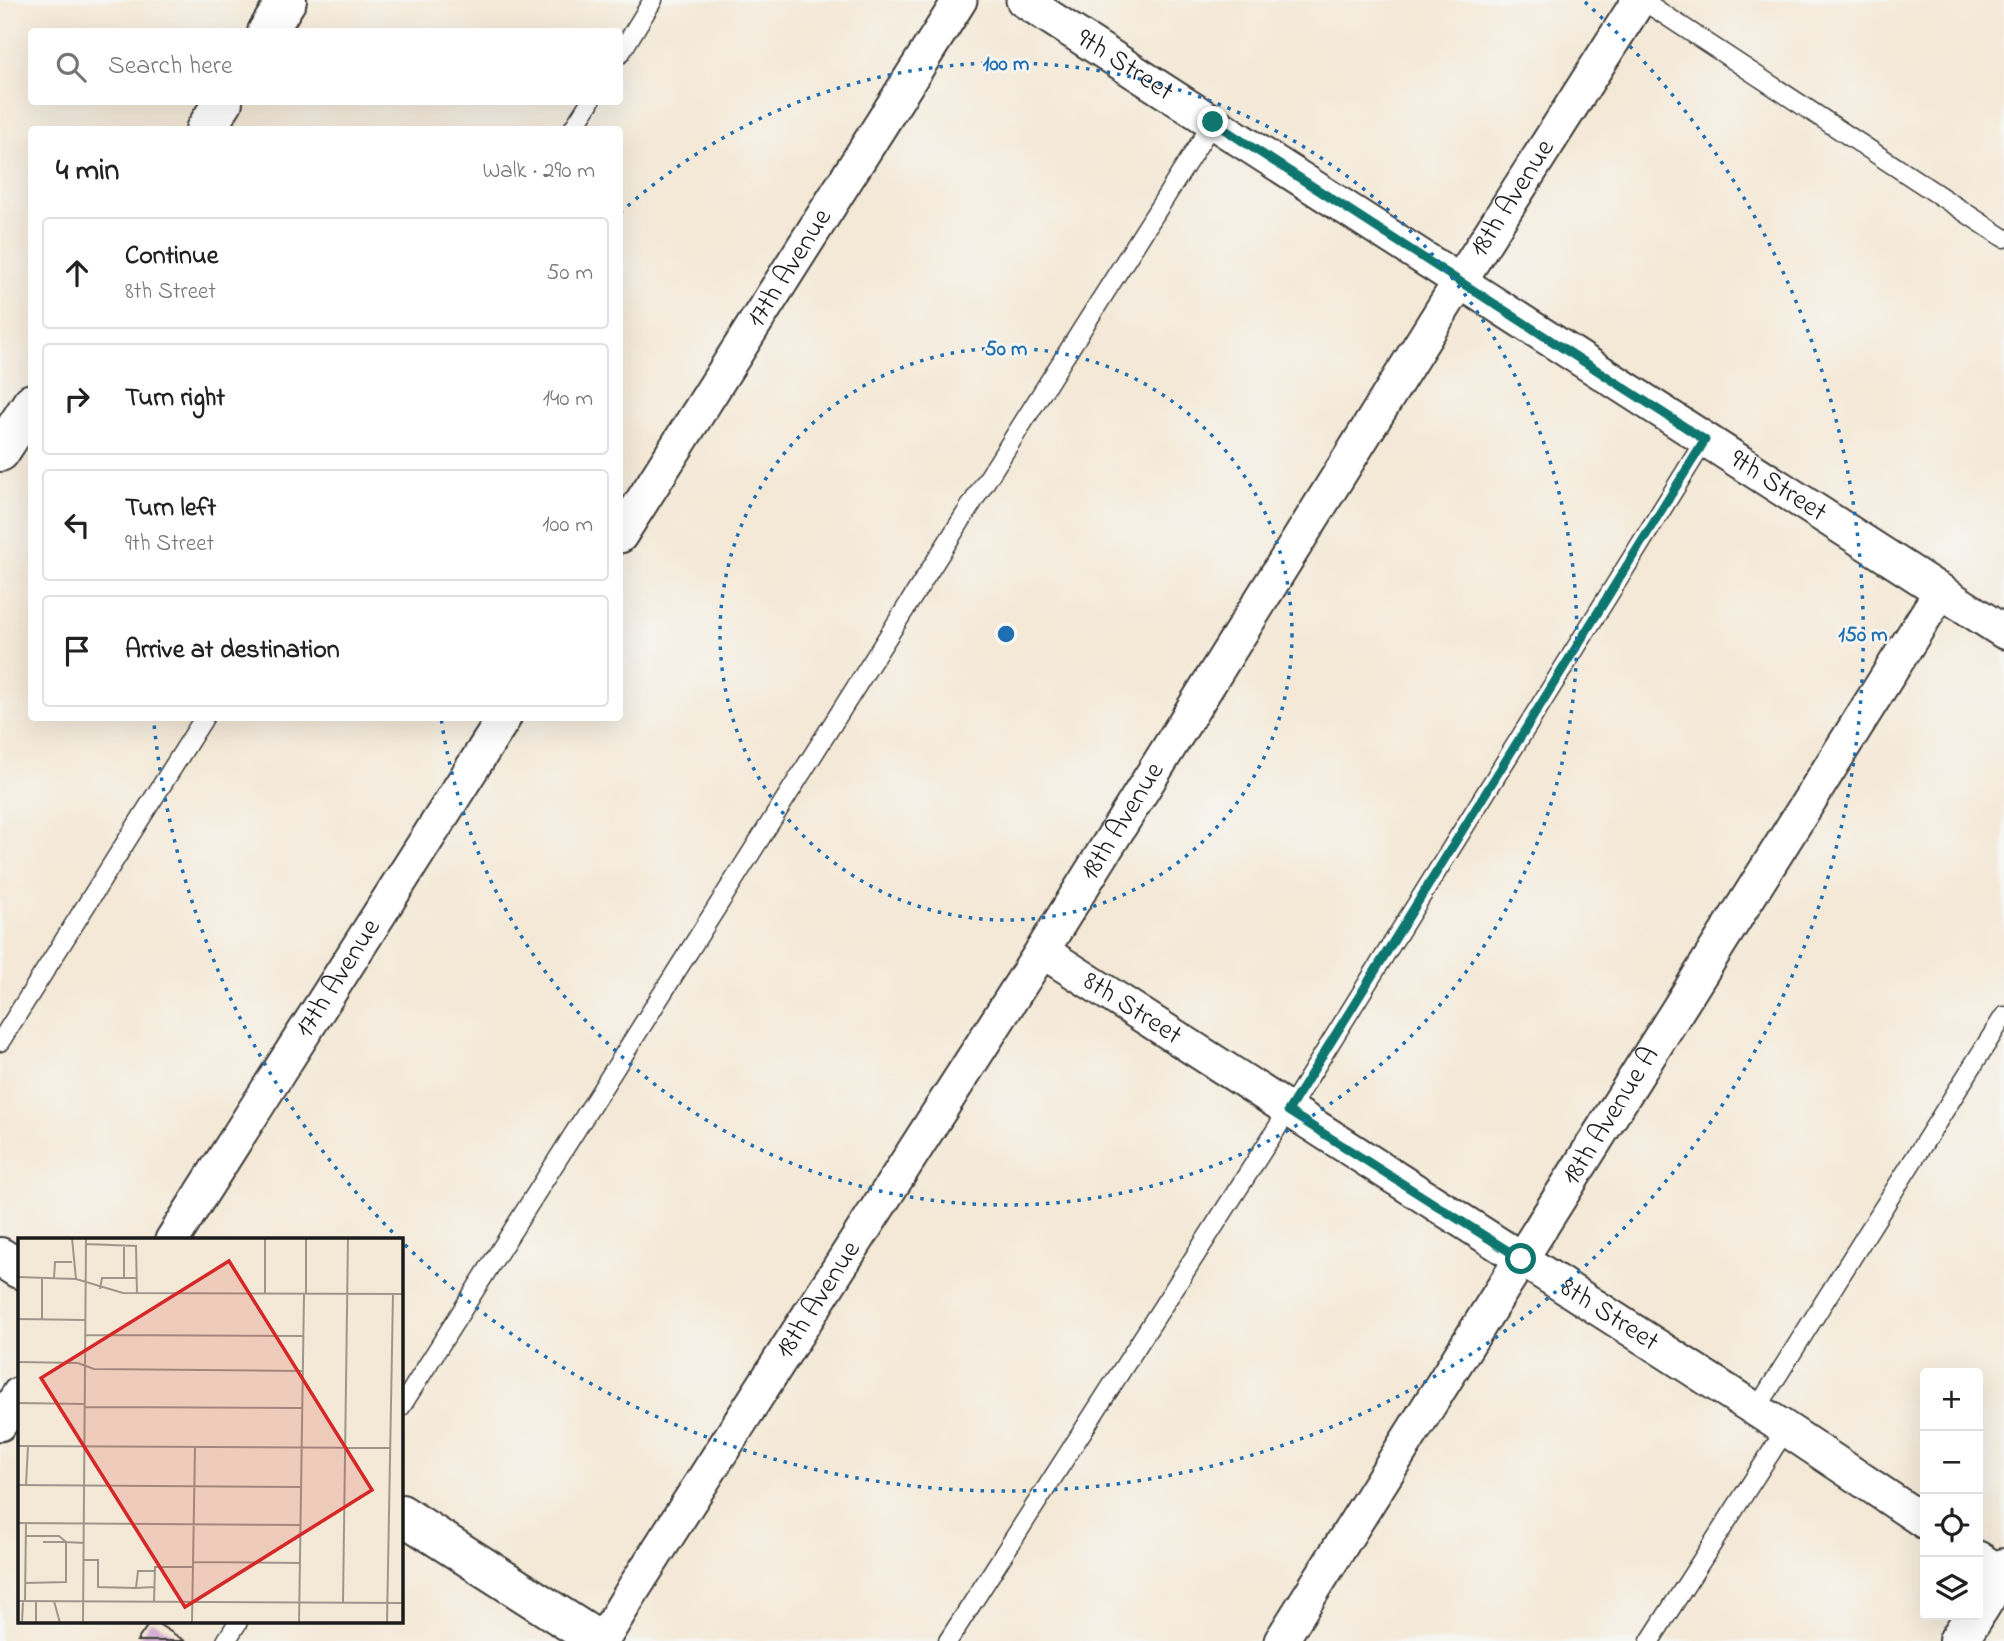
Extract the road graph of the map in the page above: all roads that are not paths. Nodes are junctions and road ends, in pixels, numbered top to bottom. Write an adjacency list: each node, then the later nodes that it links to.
1 (287, 0): 6 (street)
2 (653, 0): 7 (lane)
3 (960, 0): 18 (street, 17th Avenue)
4 (1023, 0): 10 (street, 9th Street)
5 (1640, 0): 13 (lane); 14 (street, 18th Avenue)
6 (270, 28)
7 (623, 49)
8 (221, 105): 11 (street)
9 (588, 105): 12 (lane)
10 (1213, 122): 14 (street, 9th Street); 32 (lane)
11 (208, 126)
12 (575, 126)
13 (2004, 239)
14 (1460, 281): 16 (street, 9th Street); 23 (street, 18th Avenue)
15 (28, 409): 17 (street)
16 (1705, 440): 19 (street, 9th Street); 26 (lane)
17 (0, 452)
18 (623, 531)
19 (1941, 591): 20 (street, 9th Street); 29 (street, 18th Avenue A)
20 (2004, 632)
21 (202, 721): 25 (lane)
22 (502, 721): 27 (street, 17th Avenue)
23 (1042, 951): 26 (street, 8th Street); 43 (street, 18th Avenue)
24 (2004, 1016): 33 (lane)
25 (0, 1042)
26 (1288, 1111): 29 (street, 8th Street); 44 (lane)
27 (173, 1238)
28 (0, 1257): 30 (street)
29 (1521, 1259): 33 (street, 8th Street); 45 (street, 18th Avenue A)
30 (18, 1268)
31 (18, 1396): 34 (street)
32 (402, 1405)
33 (1756, 1410): 35 (street, 8th Street)
34 (0, 1424)
35 (1786, 1429): 37 (street, 8th Street); 46 (lane)
36 (402, 1515): 43 (street)
37 (1920, 1519)
38 (1997, 1569): 39 (street)
39 (1983, 1599)
40 (1972, 1620): 47 (street)
41 (237, 1624): 42 (lane)
42 (226, 1641)
43 (601, 1641)
44 (948, 1641)
45 (1281, 1641)
46 (1650, 1641)
47 (1958, 1641)

